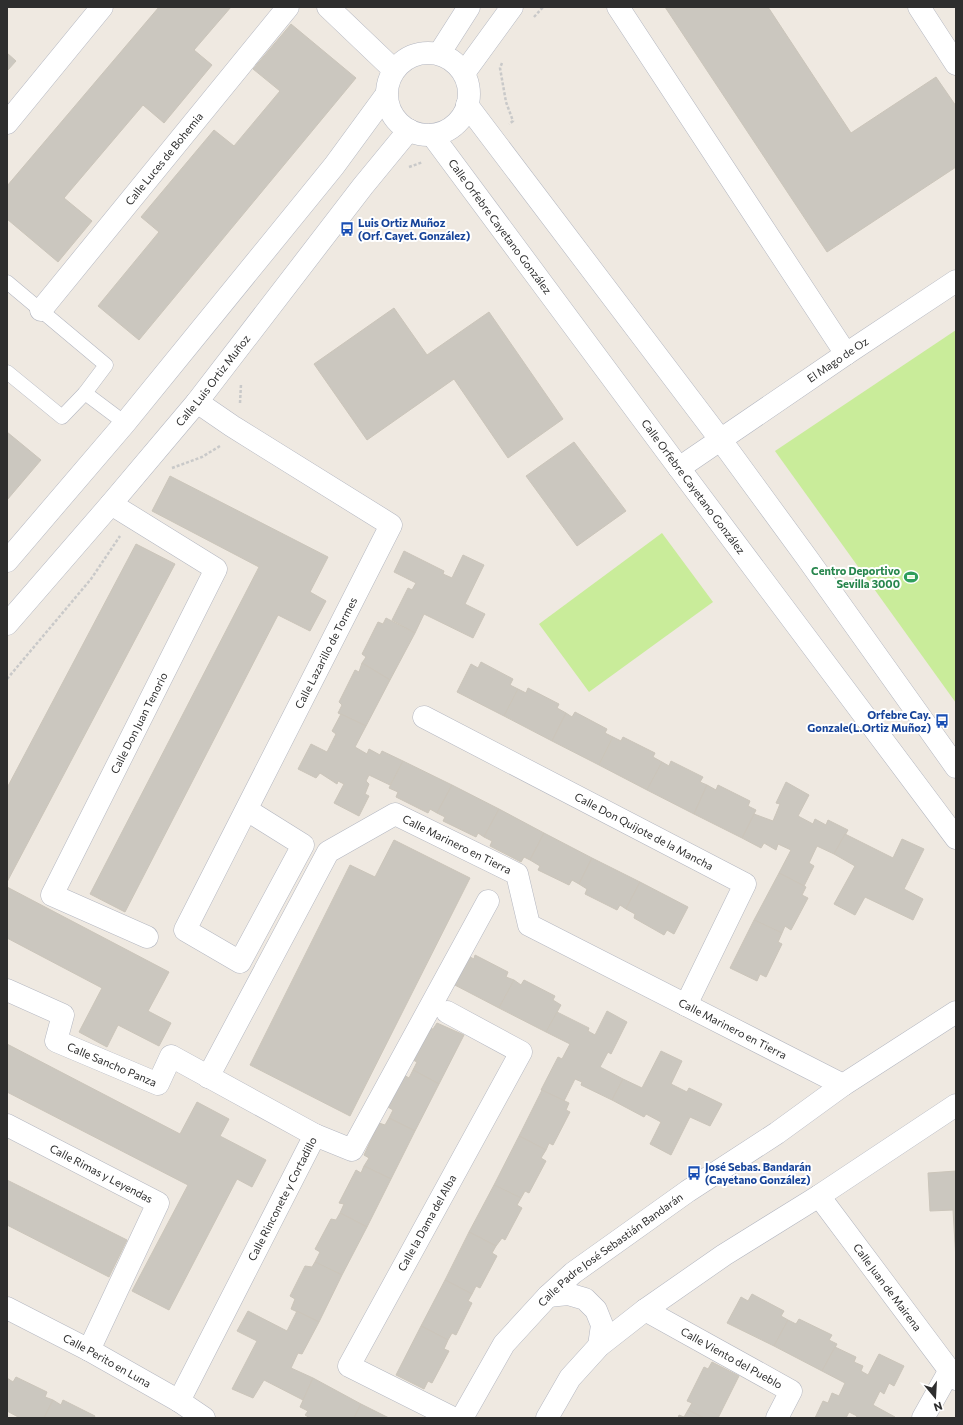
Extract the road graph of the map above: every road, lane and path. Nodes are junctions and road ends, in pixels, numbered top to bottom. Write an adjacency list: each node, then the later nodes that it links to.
1 (102, 7): 17 (street)
2 (288, 7): 25 (street, Calle Luces de Bohemia)
3 (328, 7): 13 (street)
4 (469, 7): 10 (street)
5 (512, 7): 14 (street)
6 (543, 7): 9 (path)
7 (618, 7): 26 (street)
8 (919, 7): 12 (street)
9 (533, 18)
10 (439, 54): 13 (street); 14 (street)
11 (505, 56): 20 (path)
12 (956, 64)
13 (394, 70): 15 (street)
14 (464, 73): 16 (street)
15 (386, 95): 18 (street); 31 (street)
16 (468, 105): 19 (street); 20 (street)
17 (7, 123)
18 (409, 130): 19 (street); 30 (street, Calle Luis Ortiz Muñoz)
19 (432, 135): 21 (street, Calle Orfebre Cayetano González)
20 (492, 137): 33 (street)
21 (453, 164): 22 (path); 34 (street, Calle Orfebre Cayetano González)
22 (402, 170)
23 (956, 281): 26 (street, El Mago de Oz)
24 (7, 282): 25 (lane)
25 (41, 310): 29 (lane)
26 (846, 354): 33 (street, El Mago de Oz)
27 (7, 372): 29 (lane)
28 (241, 381): 32 (path)
29 (85, 393): 31 (lane)
30 (197, 402): 32 (street, Calle Lazarillo de Tormes); 36 (street, Calle Luis Ortiz Muñoz)
31 (125, 423): 38 (street)
32 (232, 426): 35 (path); 43 (street, Calle Lazarillo de Tormes)
33 (720, 439): 34 (street, El Mago de Oz); 42 (street)
34 (679, 468): 44 (street, Calle Orfebre Cayetano González)
35 (170, 469)
36 (111, 504): 37 (street, Calle Don Juan Tenorio); 39 (street, Calle Luis Ortiz Muñoz)
37 (133, 517): 40 (path); 46 (street, Calle Don Juan Tenorio)
38 (7, 561)
39 (7, 624)
40 (7, 679)
41 (424, 717): 48 (street, Calle Don Quijote de la Mancha)
42 (956, 767)
43 (247, 810): 43 (street, Calle Lazarillo de Tormes)
44 (956, 838)
45 (488, 901): 55 (street, Calle Rinconete y Cortadillo)
46 (147, 938)
47 (7, 990): 51 (street, Calle Sancho Panza)
48 (686, 1005): 51 (street, Calle Marinero en Tierra); 52 (street, Calle Marinero en Tierra)
49 (447, 1012): 65 (street, Calle la Dama del Alba)
50 (956, 1012): 52 (street, Calle Padre José Sebastián Bandarán)
51 (208, 1077): 55 (street, Calle Sancho Panza)
52 (843, 1085): 57 (street, Calle Padre José Sebastián Bandarán)
53 (956, 1106): 56 (street)
54 (7, 1125): 61 (street, Calle Rimas y Leyendas)
55 (316, 1135): 63 (street, Calle Rinconete y Cortadillo)
56 (819, 1196): 59 (street); 62 (street, Calle Juan de Mairena)
57 (548, 1296): 60 (street); 66 (street, Calle Padre José Sebastián Bandarán)
58 (7, 1308): 61 (street, Calle Perito en Luna)
59 (645, 1310): 60 (street); 68 (street, Calle Viento del Pueblo)
60 (599, 1346): 67 (street)
61 (90, 1350): 63 (street, Calle Perito en Luna)
62 (953, 1374): 69 (street)
63 (179, 1401): 64 (street, Calle Perito en Luna)
64 (198, 1417)
65 (453, 1418)
66 (462, 1418)
67 (547, 1418)
68 (777, 1418)
69 (923, 1418)

